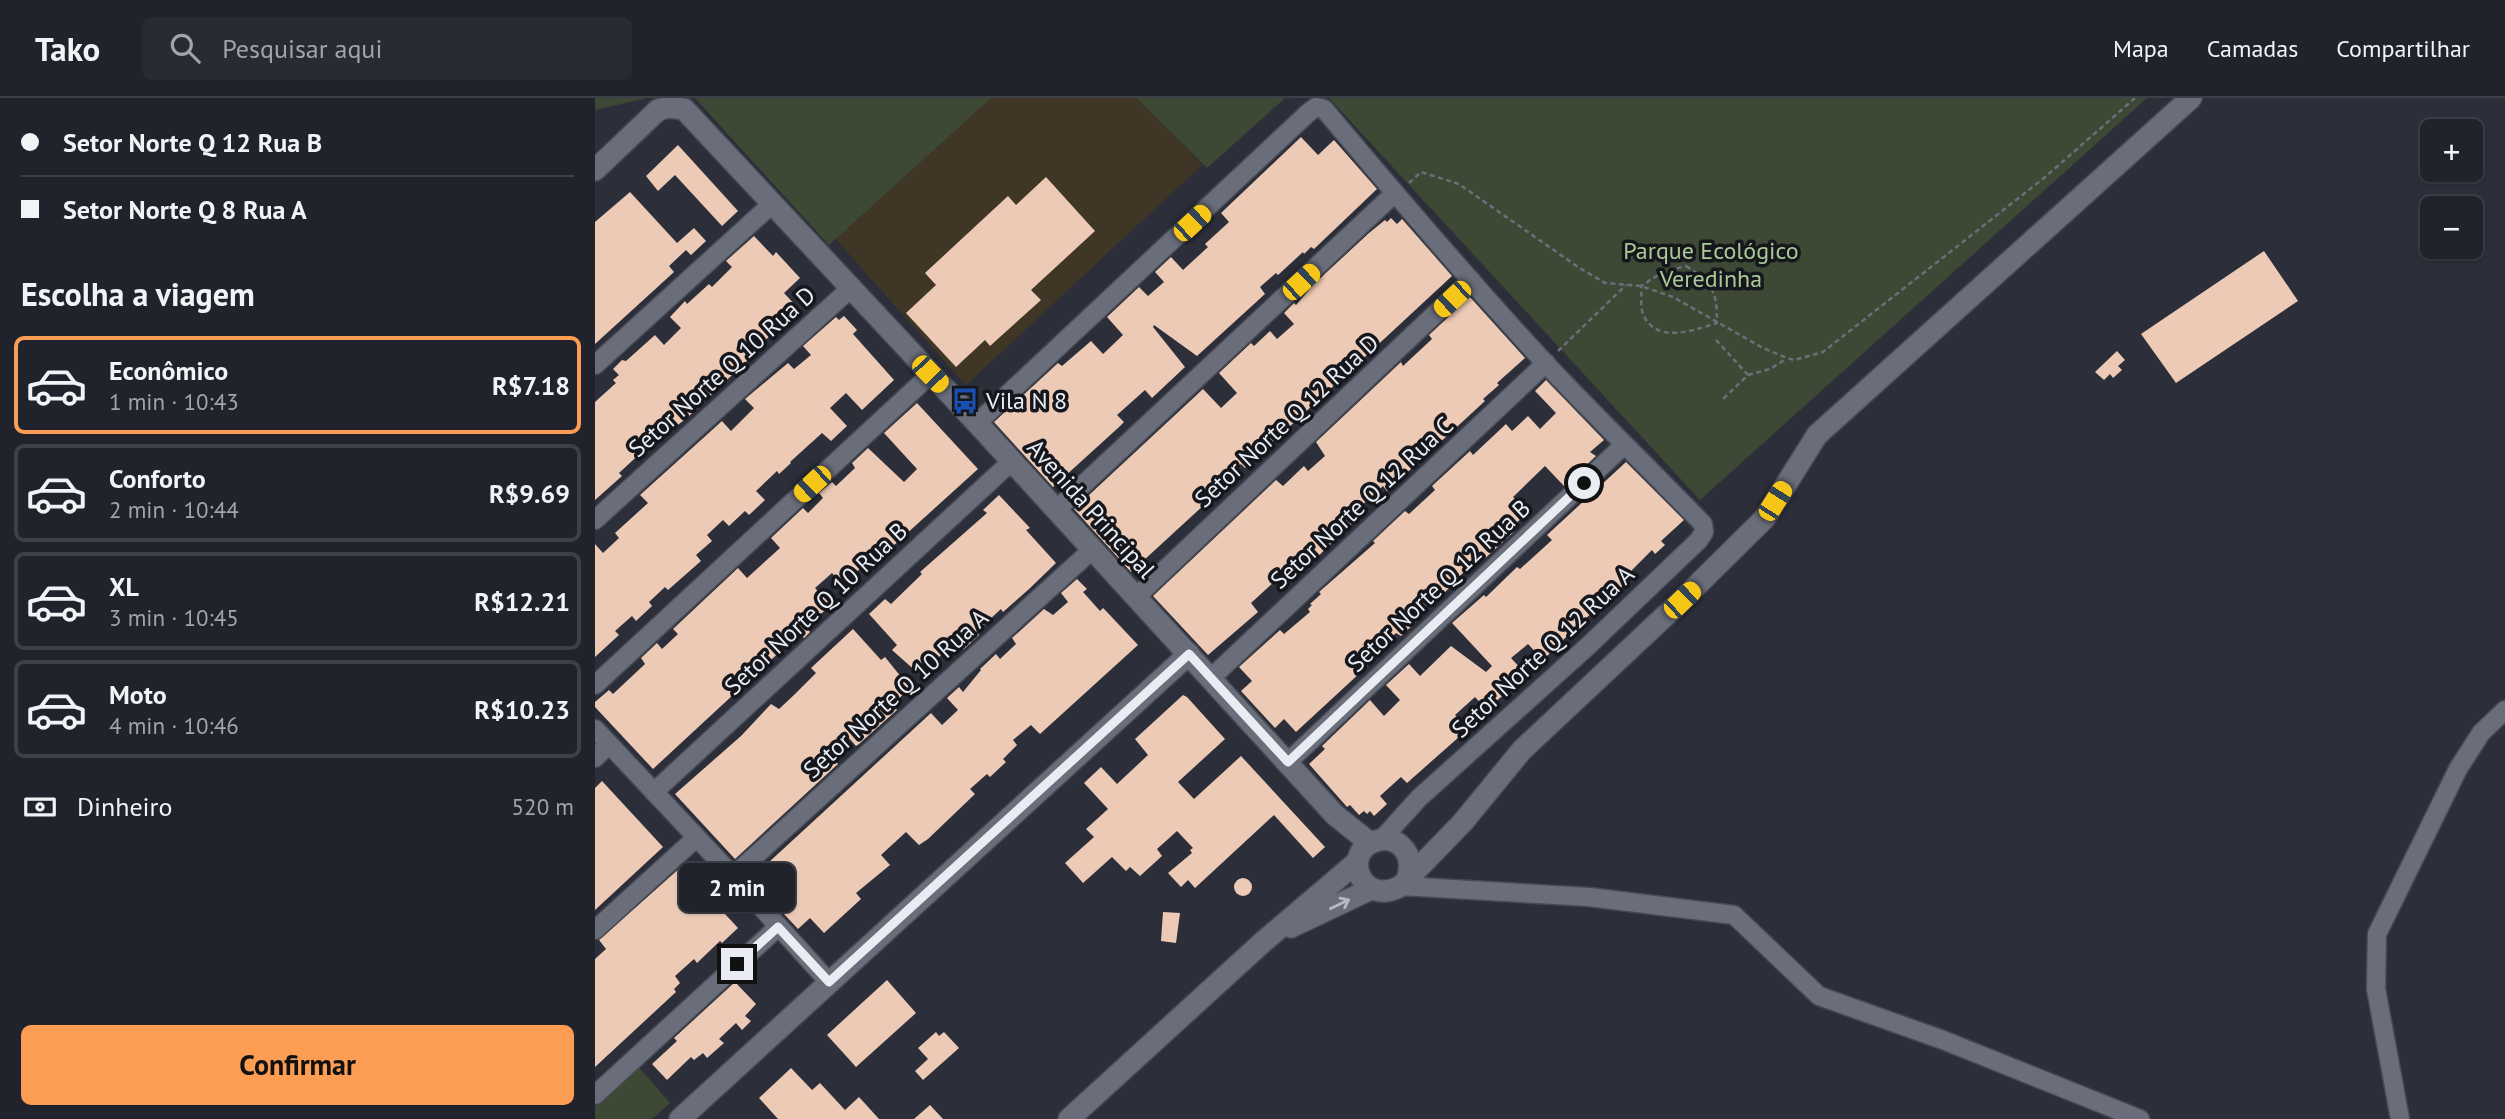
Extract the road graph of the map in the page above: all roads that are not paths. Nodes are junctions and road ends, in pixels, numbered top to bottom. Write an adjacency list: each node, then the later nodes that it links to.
1 (2192, 98): 26 (street)
2 (595, 170): 4 (street, Avenida Principal)
3 (1395, 194): 5 (street); 10 (street); 13 (street)
4 (773, 203): 6 (street, Avenida Principal); 8 (street)
5 (1471, 280): 7 (street); 16 (street, Setor Norte Q 12 Rua D)
6 (851, 288): 9 (street, Avenida Principal); 14 (street, Setor Norte Q 10 Rua D)
7 (1546, 363): 11 (street); 18 (street, Setor Norte Q 12 Rua C)
8 (595, 365)
9 (930, 374): 10 (street, Avenida Principal); 19 (street)
10 (977, 423): 12 (street, Avenida Principal)
11 (1624, 446): 24 (street, Setor Norte Q 12 Rua B); 28 (street, Setor Norte Q 12 Rua A)
12 (1011, 461): 13 (street, Avenida Principal); 25 (street, Setor Norte Q 10 Rua B)
13 (1056, 510): 15 (street, Avenida Principal)
14 (595, 520)
15 (1093, 549): 16 (street, Avenida Principal); 29 (street, Setor Norte Q 10 Rua A)
16 (1136, 597): 17 (street, Avenida Principal)
17 (1189, 654): 18 (street, Avenida Principal); 35 (street)
18 (1211, 678): 24 (street, Avenida Principal)
19 (595, 685)
20 (2505, 710): 40 (street)
21 (595, 729): 22 (street)
22 (609, 744): 23 (street); 25 (street)
23 (595, 758)
24 (1288, 762): 28 (street, Avenida Principal)
25 (654, 792): 27 (street)
26 (1462, 822): 28 (street); 30 (street)
27 (696, 838): 29 (street); 33 (street)
28 (1378, 849): 30 (street, Avenida Principal); 31 (street, Avenida Principal); 34 (street)
29 (733, 876): 32 (street)
30 (1404, 881): 31 (street); 39 (street)
31 (1371, 889): 34 (street, one-way to 31)
32 (778, 927): 35 (street); 36 (street)
33 (595, 930)
34 (1264, 941): 38 (street)
35 (829, 982): 37 (street)
36 (595, 1095)
37 (680, 1119)
38 (1069, 1119)
39 (2140, 1119)
40 (2400, 1119)

